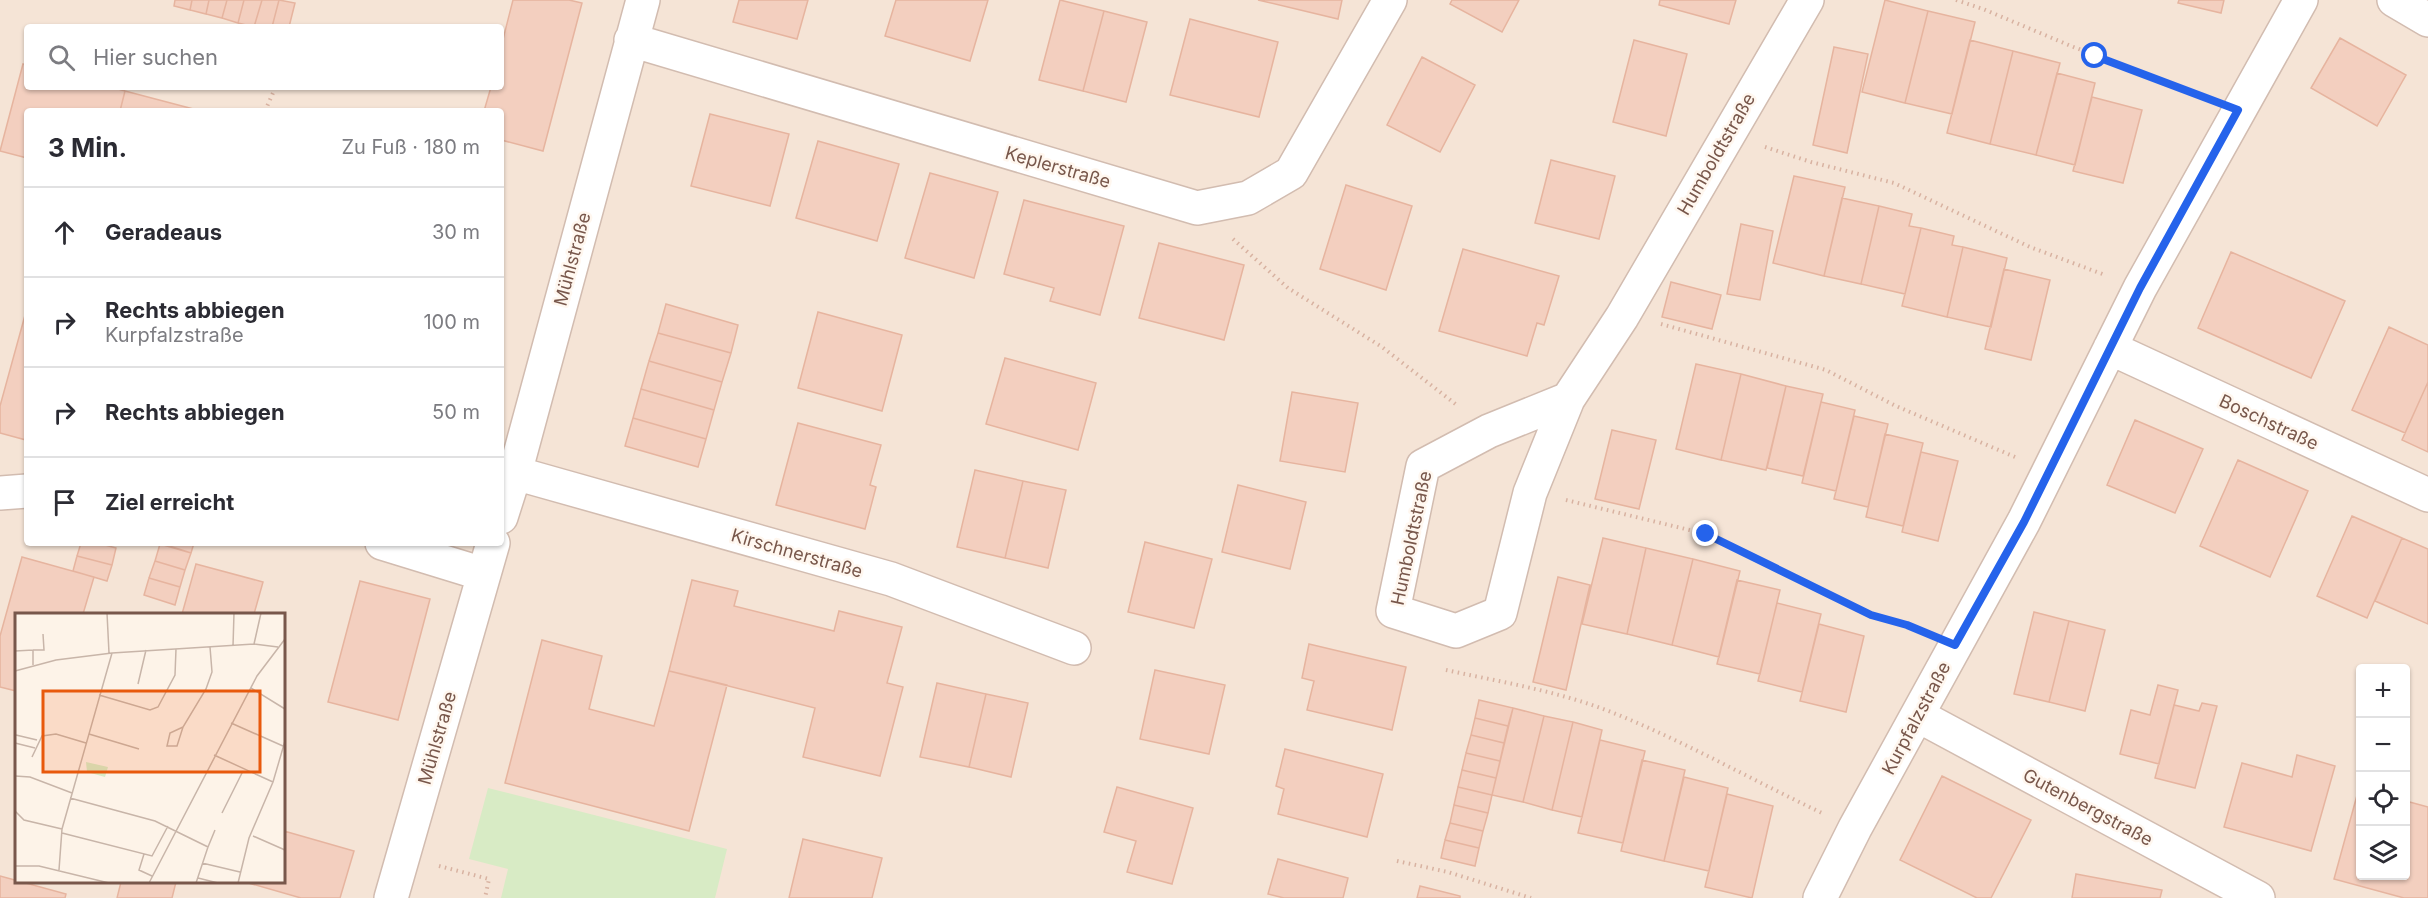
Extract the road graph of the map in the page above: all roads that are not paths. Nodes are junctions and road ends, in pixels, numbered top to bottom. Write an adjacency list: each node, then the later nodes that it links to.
1 (643, 0): 7 (street, Mühlstraße)
2 (1390, 0): 7 (street, Keplerstraße)
3 (1807, 0): 9 (street, Humboldtstraße)
4 (2301, 0): 8 (street, Kurpfalzstraße)
5 (2394, 0): 6 (street)
6 (2428, 20)
7 (631, 40): 10 (street, Mühlstraße)
8 (2110, 348): 13 (street, Boschstraße); 19 (street, Kurpfalzstraße)
9 (1568, 399): 9 (street, Humboldtstraße)
10 (515, 473): 14 (street, Mühlstraße); 18 (street, Kirschnerstraße)
11 (24, 491): 12 (street)
12 (0, 494)
13 (2428, 495)
14 (504, 508)
15 (392, 546): 17 (street)
16 (492, 546): 17 (street, Mühlstraße)
17 (483, 574): 21 (street, Mühlstraße)
18 (1074, 648)
19 (1919, 716): 20 (street, Gutenbergstraße); 22 (street, Kurpfalzstraße)
20 (2247, 896)
21 (392, 898)
22 (1820, 898)

